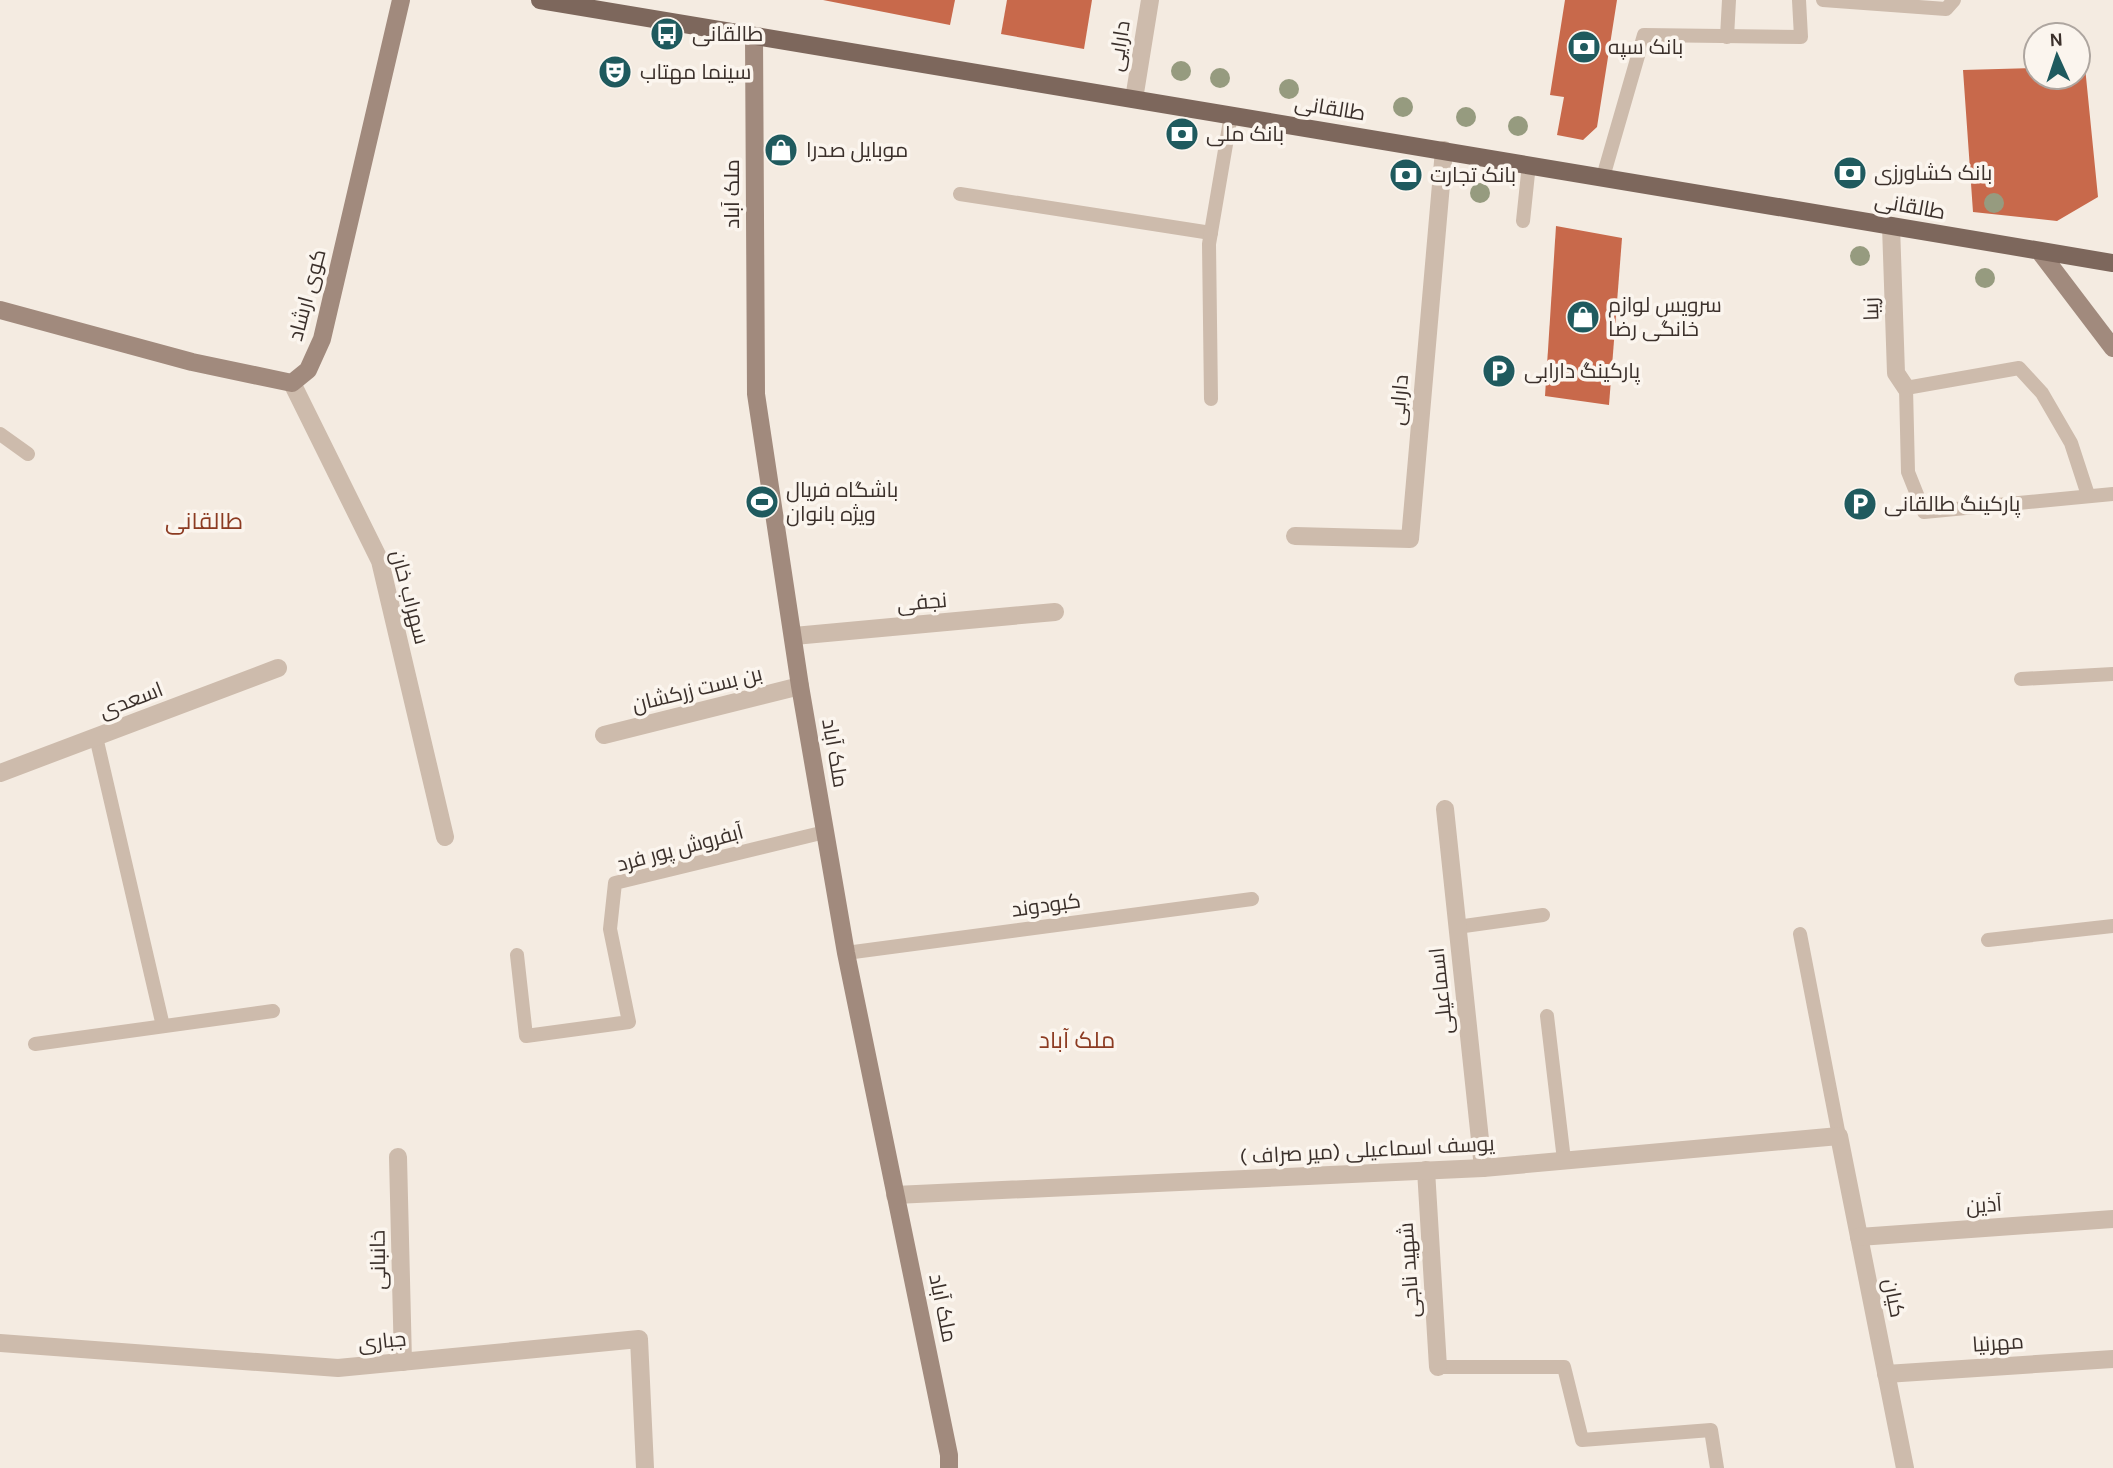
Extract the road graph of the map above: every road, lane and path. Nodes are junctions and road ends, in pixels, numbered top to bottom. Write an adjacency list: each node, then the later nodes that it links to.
1 (401, 0): 24 (street, کوی ارشاد)
2 (540, 0): 8 (main road, طالقانی)
3 (1150, 0): 11 (street, دارایی)
4 (1729, 0): 10 (lane)
5 (1799, 0): 10 (lane)
6 (1823, 0): 7 (lane)
7 (1954, 0)
8 (580, 4): 9 (main road, طالقانی)
9 (754, 36): 11 (main road, طالقانی); 33 (street, ملک آباد)
10 (1727, 37): 15 (lane)
11 (1134, 99): 12 (main road, طالقانی)
12 (1231, 115): 13 (main road, طالقانی); 19 (lane)
13 (1444, 150): 14 (main road, طالقانی); 31 (street, دارابی)
14 (1528, 164): 15 (main road, طالقانی); 17 (lane)
15 (1603, 177): 18 (main road, طالقانی)
16 (960, 194): 19 (lane)
17 (1523, 221)
18 (1891, 226): 20 (main road, طالقانی); 25 (street, زیبا)
19 (1211, 233): 26 (lane)
20 (2040, 252): 21 (main road, طالقانی); 23 (street)
21 (2113, 263)
22 (0, 310): 24 (street)
23 (2113, 348)
24 (292, 383): 43 (street, سهراب خان)
25 (1906, 388): 30 (lane); 30 (lane)
26 (1211, 400)
27 (0, 434): 28 (lane)
28 (28, 454)
29 (2113, 494): 30 (lane)
30 (2088, 495)
31 (1295, 536)
32 (1055, 612): 33 (street, نجفی)
33 (794, 636): 37 (street, ملک آباد)
34 (278, 668): 39 (street, اسعدی)
35 (2113, 674): 36 (lane)
36 (2021, 679)
37 (800, 686): 38 (street, بن بست زرکشان); 42 (street, ملک آباد)
38 (604, 735)
39 (96, 737): 40 (street, اسعدی); 54 (lane)
40 (0, 773)
41 (1446, 809): 47 (street, اسماعیلی)
42 (825, 832): 50 (street, ملک آباد); 51 (lane, آبفروش پور فرد)
43 (444, 837)
44 (1252, 899): 50 (lane, کبودوند)
45 (1543, 915): 47 (lane)
46 (2113, 926): 49 (lane)
47 (1457, 927): 59 (street, اسماعیلی)
48 (1800, 934): 56 (lane)
49 (1988, 940)
50 (846, 953): 61 (street, ملک آباد)
51 (517, 955)
52 (273, 1011): 54 (lane)
53 (1547, 1016): 58 (lane)
54 (163, 1026): 55 (lane)
55 (35, 1044)
56 (1839, 1136): 58 (street, یوسف اسماعیلی (میر صراف )); 63 (street, کیان)
57 (398, 1157): 66 (street, خانبانی)
58 (1564, 1160): 59 (street, یوسف اسماعیلی (میر صراف ))
59 (1483, 1167): 60 (street, یوسف اسماعیلی (میر صراف ))
60 (1426, 1171): 61 (street, یوسف اسماعیلی (میر صراف )); 67 (street, شهید ناجی)
61 (895, 1195): 70 (street, ملک آباد)
62 (2113, 1219): 63 (street, آذین)
63 (1859, 1237): 68 (street, کیان)
64 (0, 1343): 66 (street, جباری)
65 (2113, 1359): 68 (street, مهرنیا)
66 (403, 1362): 69 (street, جباری)
67 (1438, 1367): 71 (lane)
68 (1886, 1374): 72 (street, کیان)
69 (645, 1468)
70 (949, 1468)
71 (1717, 1468)
72 (1905, 1468)

